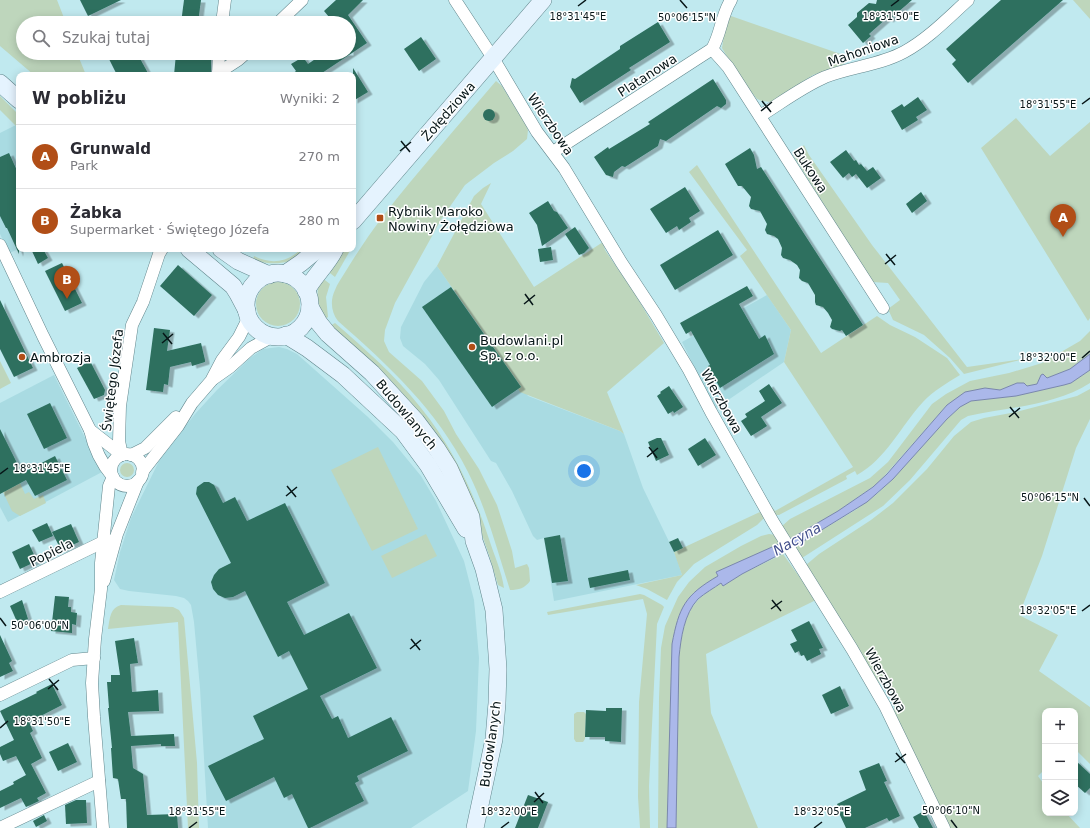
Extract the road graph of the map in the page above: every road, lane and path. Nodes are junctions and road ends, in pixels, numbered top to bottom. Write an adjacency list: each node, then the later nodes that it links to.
1 (225, 0): 7 (street)
2 (302, 0): 8 (street)
3 (455, 0): 10 (street, Wierzbowa)
4 (543, 0): 10 (street, Żołędziowa)
5 (731, 0): 9 (street)
6 (968, 0): 19 (street, Mahoniowa)
7 (223, 16)
8 (285, 16)
9 (712, 49): 19 (street, Bukowa); 20 (street, Platanowa)
10 (493, 58): 20 (street, Wierzbowa); 21 (street, Żołędziowa)
11 (219, 60): 14 (street)
12 (238, 60): 15 (street)
13 (0, 69): 16 (street)
14 (218, 72)
15 (221, 72)
16 (16, 82)
17 (0, 83): 18 (street)
18 (16, 97)
19 (760, 116): 30 (street, Bukowa)
20 (553, 152): 48 (street, Wierzbowa)
21 (356, 218)
22 (0, 245): 35 (street, Świętego Józefa)
23 (160, 252): 36 (street, Świętego Józefa)
24 (193, 252): 31 (street)
25 (225, 252): 28 (street)
26 (314, 252): 28 (street)
27 (334, 252): 29 (street)
28 (277, 274): 29 (street); 31 (street)
29 (308, 299): 32 (street); 40 (street, Budowlanych)
30 (883, 308)
31 (248, 313): 32 (street); 33 (street)
32 (279, 336): 33 (street); 40 (street, Budowlanych)
33 (211, 381): 34 (street)
34 (192, 403): 36 (street); 38 (street)
35 (90, 430): 36 (street, Świętego Józefa); 37 (street, Świętego Józefa)
36 (127, 455): 37 (street); 38 (street)
37 (113, 477): 38 (street); 39 (street)
38 (140, 477): 39 (street)
39 (109, 541): 41 (street, Popiela); 42 (street)
40 (474, 541): 47 (street, Budowlanych)
41 (0, 592)
42 (94, 658): 43 (street); 44 (street)
43 (0, 695)
44 (99, 781): 45 (street); 46 (street)
45 (0, 828)
46 (103, 828)
47 (475, 828)
48 (944, 828)

